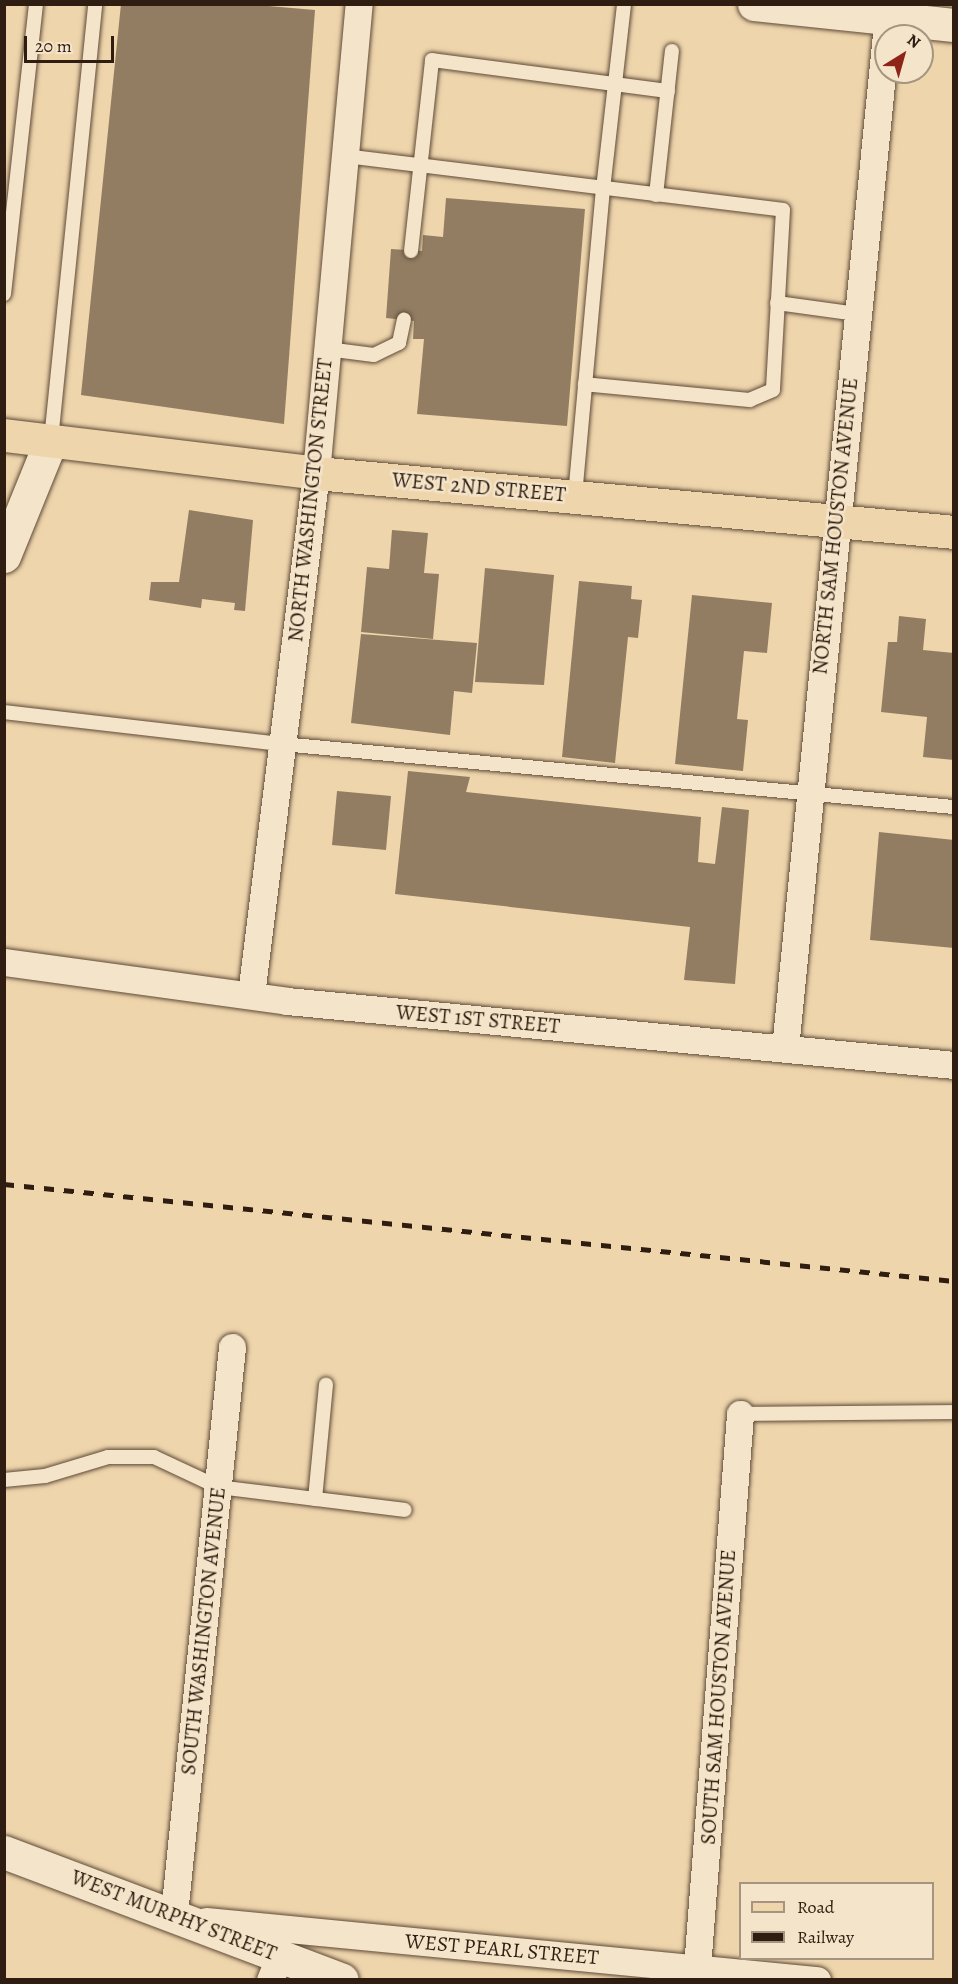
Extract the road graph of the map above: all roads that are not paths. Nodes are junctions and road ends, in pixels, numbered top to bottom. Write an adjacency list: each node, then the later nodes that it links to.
1 (36, 4): 16 (lane)
2 (95, 4): 23 (lane)
3 (359, 4): 11 (street, NORTH WASHINGTON STREET)
4 (624, 4): 9 (lane)
5 (754, 4): 6 (street)
6 (888, 11): 7 (street); 18 (street, NORTH SAM HOUSTON AVENUE)
7 (954, 25)
8 (672, 51): 10 (lane)
9 (615, 86): 10 (lane); 12 (lane); 13 (lane)
10 (668, 91): 14 (lane)
11 (345, 156): 12 (lane); 20 (street, NORTH WASHINGTON STREET)
12 (421, 166): 13 (lane); 15 (lane)
13 (603, 189): 14 (lane); 21 (lane)
14 (656, 195): 17 (lane)
15 (411, 251)
16 (4, 294)
17 (777, 303): 18 (lane); 21 (lane)
18 (857, 314): 26 (street, NORTH SAM HOUSTON AVENUE)
19 (404, 320): 20 (lane)
20 (327, 349): 24 (street, NORTH WASHINGTON STREET)
21 (585, 384): 25 (lane)
22 (4, 435): 23 (main road, WEST 2ND STREET)
23 (51, 440): 24 (main road, WEST 2ND STREET); 28 (street)
24 (316, 473): 25 (main road, WEST 2ND STREET); 30 (street, NORTH WASHINGTON STREET)
25 (575, 496): 26 (main road, WEST 2ND STREET)
26 (835, 520): 27 (main road, WEST 2ND STREET); 31 (street, NORTH SAM HOUSTON AVENUE)
27 (954, 532)
28 (4, 556)
29 (4, 712): 30 (lane)
30 (282, 744): 31 (lane); 34 (street, NORTH WASHINGTON STREET)
31 (809, 791): 32 (lane); 35 (street, NORTH SAM HOUSTON AVENUE)
32 (954, 807)
33 (4, 962): 34 (street, WEST 1ST STREET)
34 (252, 995): 35 (street, WEST 1ST STREET)
35 (785, 1048): 36 (street, WEST 1ST STREET)
36 (954, 1065)
37 (232, 1347): 42 (street, SOUTH WASHINGTON AVENUE)
38 (326, 1384): 43 (lane)
39 (954, 1412): 40 (lane)
40 (740, 1414): 48 (street, SOUTH SAM HOUSTON AVENUE)
41 (4, 1480): 42 (lane)
42 (218, 1486): 43 (lane); 46 (street, SOUTH WASHINGTON AVENUE)
43 (315, 1499): 44 (lane)
44 (405, 1510)
45 (4, 1852): 46 (street, WEST MURPHY STREET)
46 (180, 1917): 47 (street, WEST MURPHY STREET); 48 (street, WEST PEARL STREET)
47 (275, 1967): 49 (street, WEST MURPHY STREET)
48 (696, 1973): 50 (street, WEST PEARL STREET)
49 (342, 1980)
50 (817, 1980)

